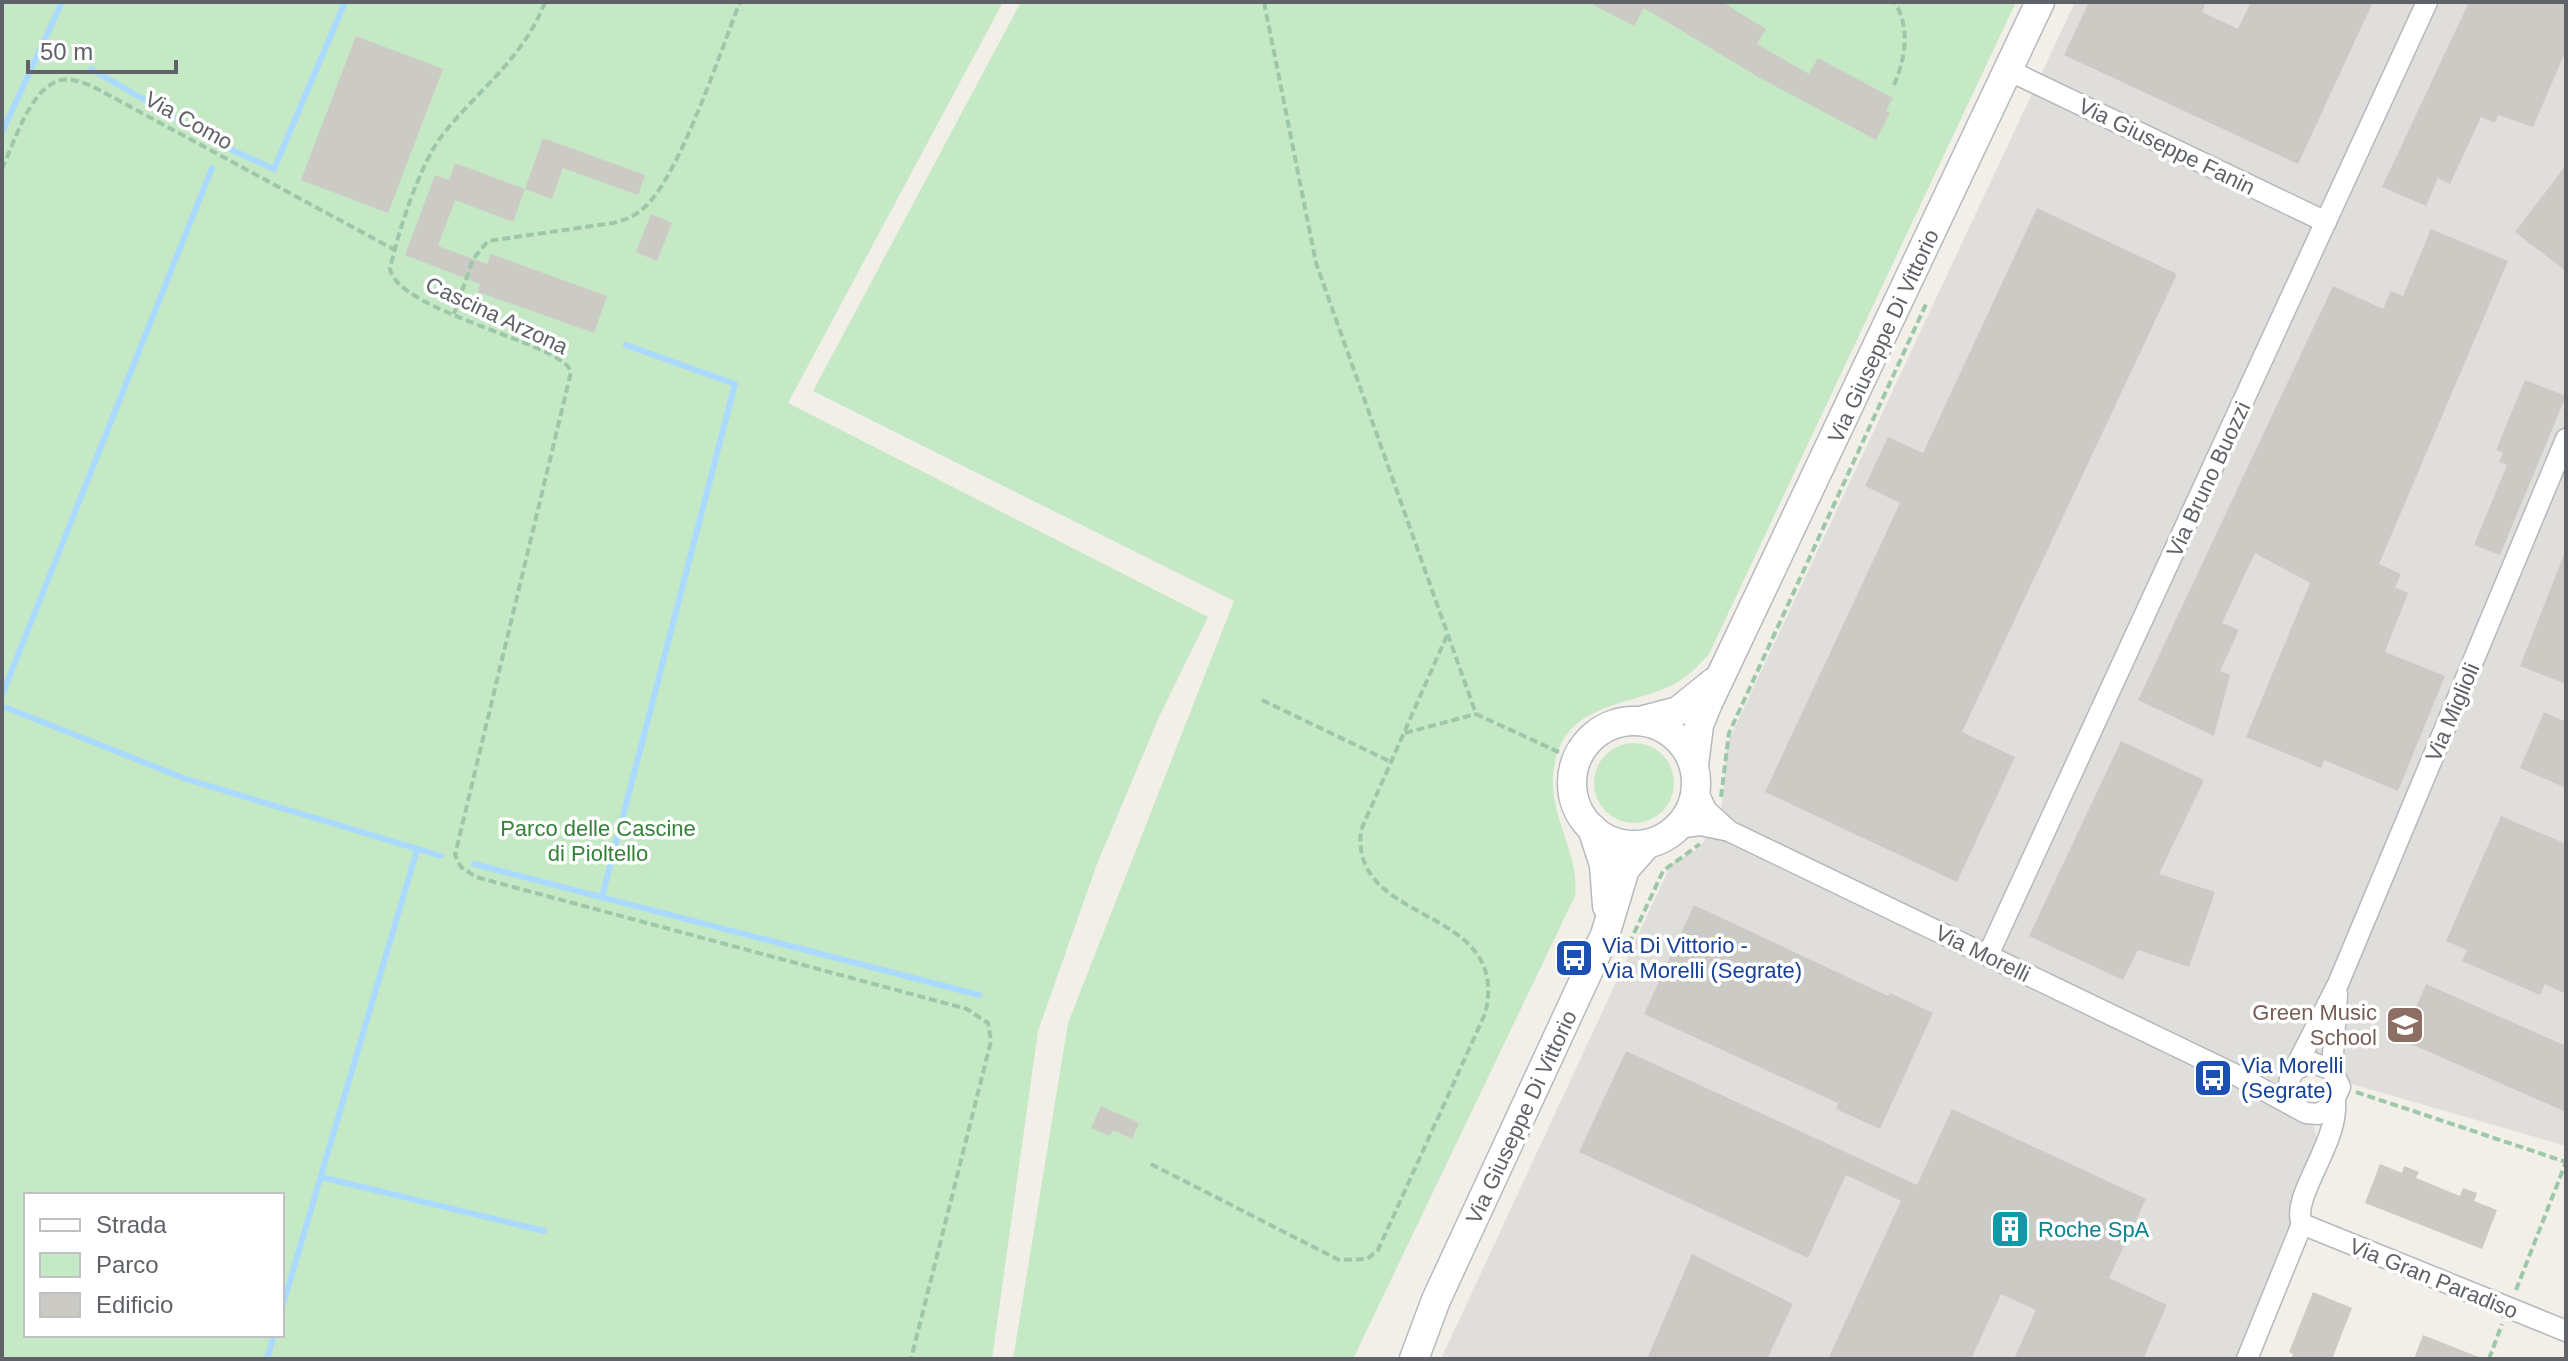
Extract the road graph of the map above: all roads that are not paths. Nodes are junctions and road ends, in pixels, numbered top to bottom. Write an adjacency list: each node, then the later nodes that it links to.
1 (2040, 2): 3 (main road, Via Giuseppe Di Vittorio)
2 (2427, 2): 4 (street, Via Bruno Buozzi)
3 (2008, 70): 4 (street, Via Giuseppe Fanin); 6 (main road, Via Giuseppe Di Vittorio)
4 (2326, 222): 14 (street, Via Bruno Buozzi)
5 (2566, 439): 15 (street, Via Miglioli)
6 (1725, 670): 7 (main road, Via Giuseppe Di Vittorio); 8 (main road, Via Giuseppe Di Vittorio)
7 (1639, 721): 8 (main road); 10 (main road)
8 (1695, 777): 9 (street); 11 (main road)
9 (1719, 826): 11 (street, Via Morelli); 14 (street, Via Morelli)
10 (1592, 828): 12 (main road); 13 (main road, Via Giuseppe Di Vittorio)
11 (1677, 828): 12 (main road)
12 (1647, 844): 13 (main road, Via Giuseppe Di Vittorio)
13 (1617, 940): 22 (main road, Via Giuseppe Di Vittorio)
14 (1988, 955): 17 (street, Via Morelli)
15 (2338, 984): 16 (street); 18 (street)
16 (2292, 1074): 17 (street, Via Morelli); 18 (street); 19 (street)
17 (2236, 1075): 19 (street, Via Morelli)
18 (2336, 1087): 19 (street); 20 (street)
19 (2300, 1110): 20 (street)
20 (2318, 1164): 21 (street)
21 (2302, 1224): 23 (street, Via Gran Paradiso); 26 (street)
22 (1436, 1300): 24 (main road, Via Giuseppe Di Vittorio); 25 (main road, Via Giuseppe Di Vittorio)
23 (2566, 1331)
24 (1400, 1359)
25 (1414, 1359)
26 (2247, 1359)

